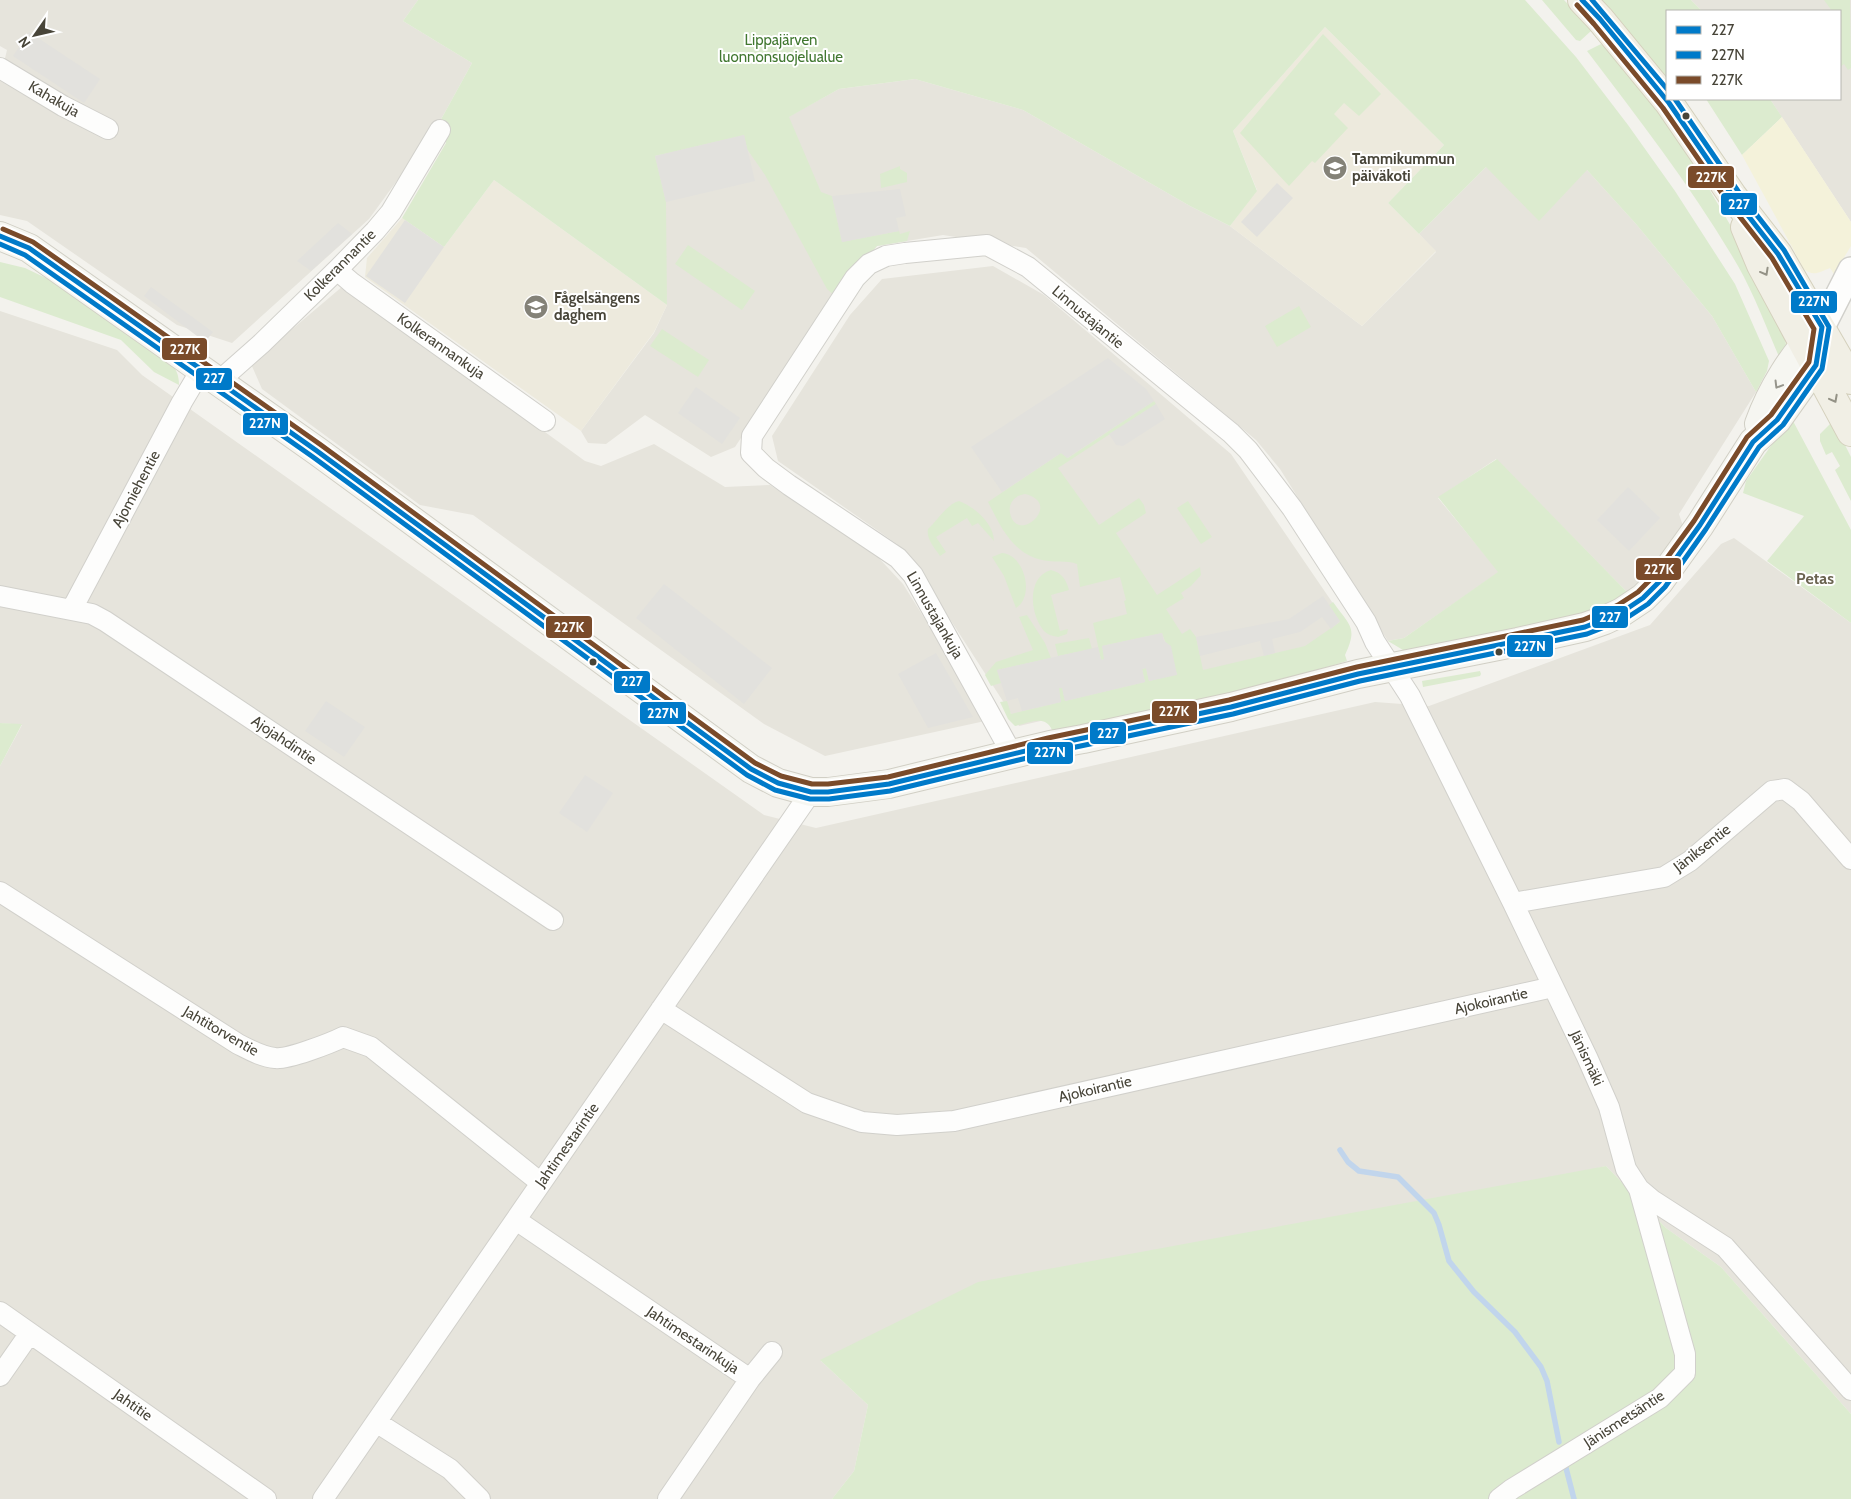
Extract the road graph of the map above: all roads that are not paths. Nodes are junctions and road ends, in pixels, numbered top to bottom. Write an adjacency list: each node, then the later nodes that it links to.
1 (1582, 0): 3 (main road)
2 (0, 68): 5 (street, Kahakuja)
3 (1666, 99)
4 (1667, 100): 12 (main road)
5 (108, 129)
6 (440, 130): 10 (street, Kolkerannantie)
7 (0, 236): 9 (main road)
8 (0, 254): 9 (main road)
9 (51, 264): 13 (main road)
10 (337, 270): 13 (street, Kolkerannantie); 15 (street, Kolkerannankuja)
11 (1851, 270): 12 (street)
12 (1814, 345): 14 (main road); 16 (main road, one-way to 16); 20 (main road)
13 (209, 376): 19 (street, Ajomiehentie); 22 (main road)
14 (1851, 380)
15 (545, 421)
16 (1851, 432)
17 (751, 453): 20 (street, Linnustajantie); 21 (street, Linnustajankuja)
18 (0, 596): 19 (street, Ajojahdintie)
19 (72, 609): 26 (street, Ajojahdintie)
20 (1392, 668): 21 (main road); 25 (street, Jänismäki)
21 (1012, 754): 22 (main road)
22 (811, 792): 28 (street, Jahtimestarintie)
23 (1851, 859): 25 (street, Jäniksentie)
24 (0, 892): 29 (street, Jahtitorventie)
25 (1513, 903): 27 (street, Jänismäki)
26 (553, 920)
27 (1553, 987): 28 (street, Ajokoirantie); 30 (street, Jänismäki)
28 (661, 1009): 29 (street, Jahtimestarintie)
29 (541, 1183): 31 (street, Jahtimestarintie)
30 (1639, 1189): 37 (street, Jänismäki); 43 (street, Jänismetsäntie)
31 (516, 1220): 36 (street, Jahtimestarinkuja); 38 (street, Jahtimestarintie)
32 (0, 1312): 33 (street, Jahtitie)
33 (30, 1333): 35 (street); 39 (street, Jahtitie)
34 (772, 1352): 36 (street)
35 (0, 1376)
36 (750, 1378): 42 (street, Jahtimestarinkuja)
37 (1851, 1390)
38 (376, 1422): 40 (street, Jahtimestarintie); 41 (street)
39 (266, 1499)
40 (323, 1499)
41 (480, 1499)
42 (668, 1499)
43 (1499, 1499)

